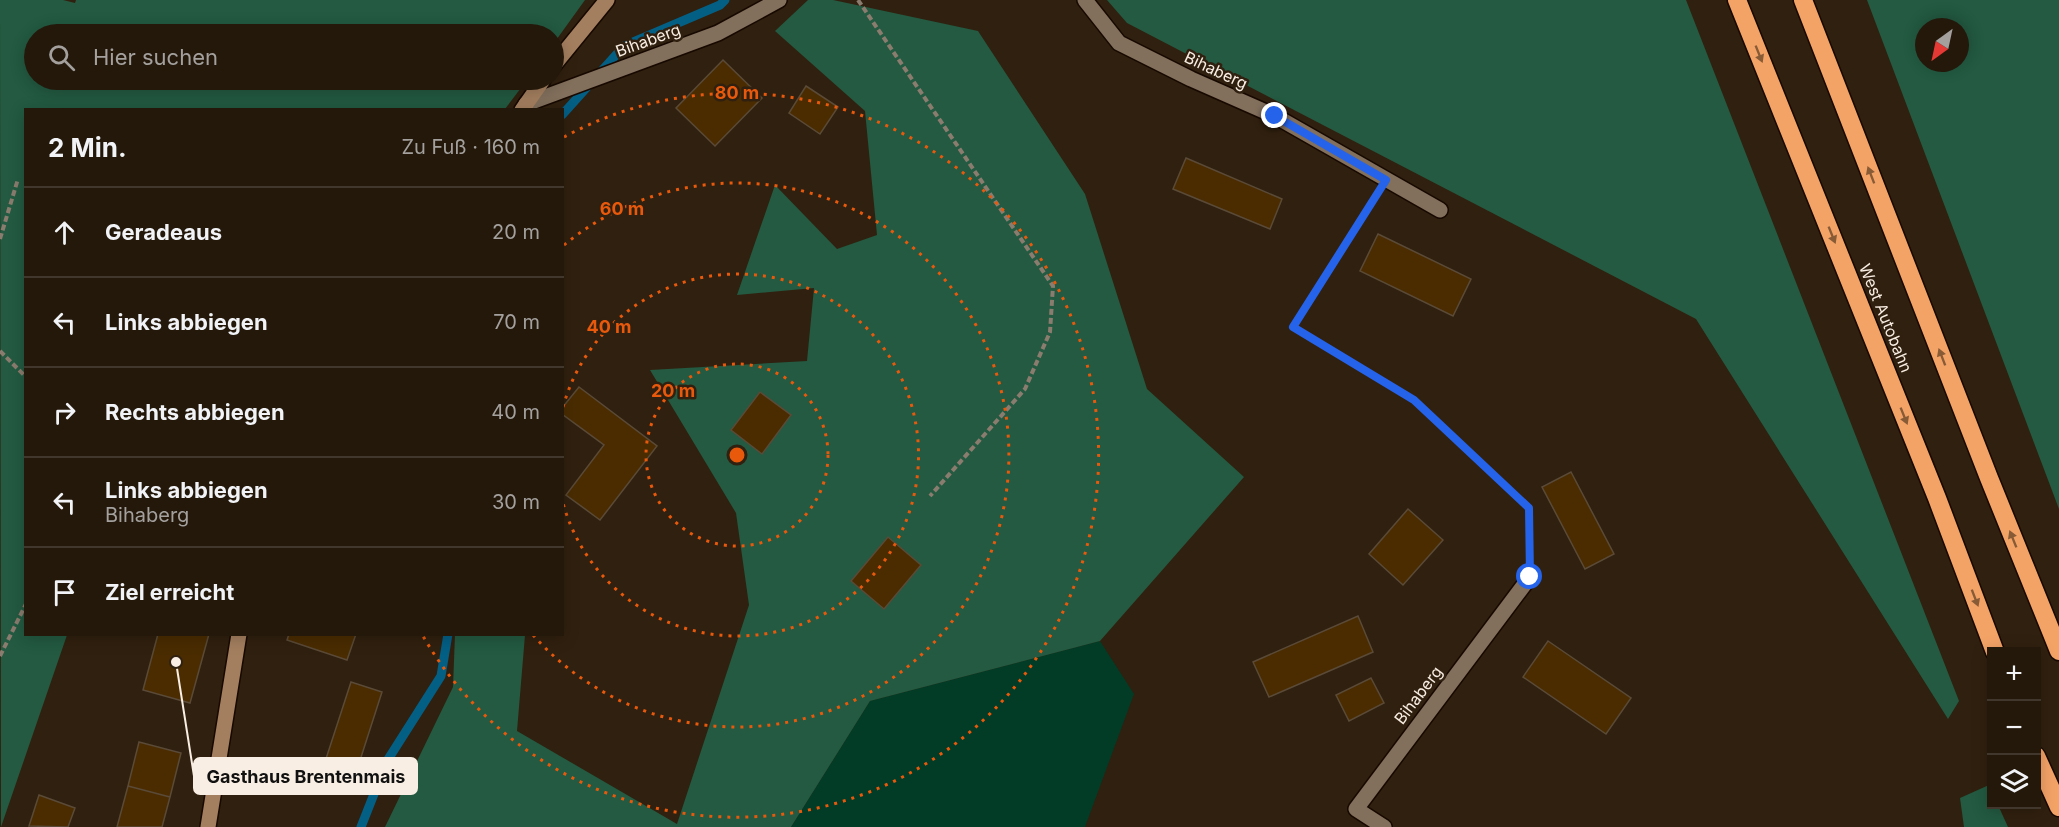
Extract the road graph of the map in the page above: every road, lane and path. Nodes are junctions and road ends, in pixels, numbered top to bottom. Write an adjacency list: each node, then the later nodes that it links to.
1 (607, 0): 7 (street)
2 (778, 0): 10 (street, Bihaberg)
3 (858, 0): 18 (path)
4 (1085, 0): 13 (street, Bihaberg)
5 (1737, 0): 22 (highway, West Autobahn, one-way to 22)
6 (1803, 0): 23 (highway, one-way to 6)
7 (564, 53)
8 (536, 90): 11 (street)
9 (563, 90): 11 (street, Bihaberg)
10 (564, 90)
11 (524, 107)
12 (18, 179): 15 (path)
13 (1386, 180): 14 (street, Bihaberg); 19 (path)
14 (1440, 210)
15 (0, 239)
16 (0, 351): 17 (path)
17 (24, 375)
18 (930, 496)
19 (1530, 577): 28 (street, Bihaberg)
20 (24, 608): 24 (path)
21 (238, 636): 27 (street)
22 (1993, 647)
23 (2059, 651)
24 (0, 656)
25 (2041, 765): 26 (highway)
26 (2059, 807)
27 (208, 827)
28 (1384, 827)

